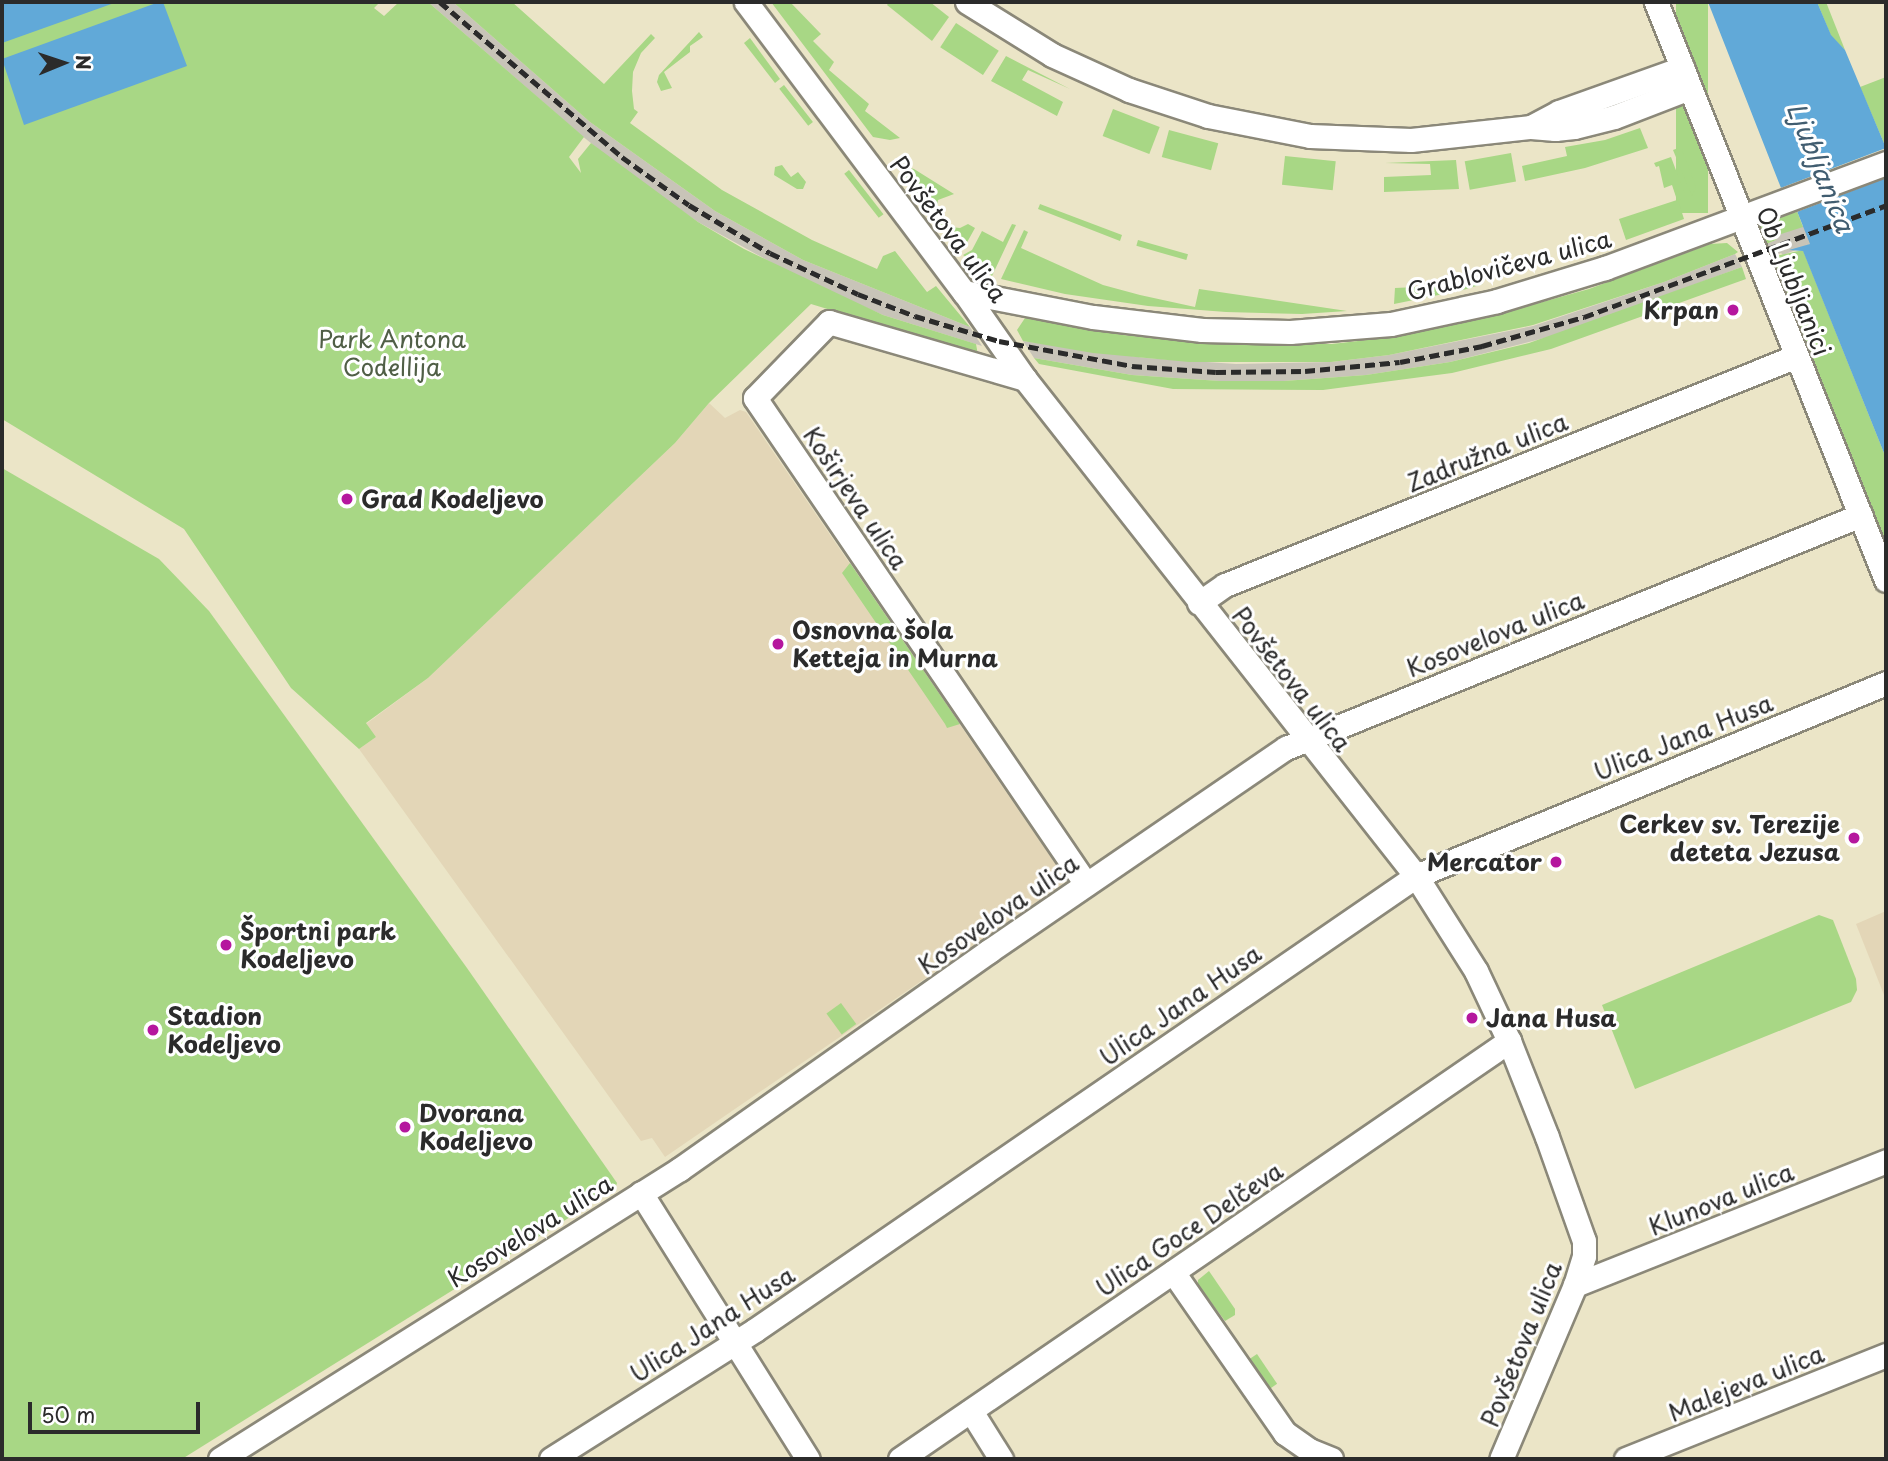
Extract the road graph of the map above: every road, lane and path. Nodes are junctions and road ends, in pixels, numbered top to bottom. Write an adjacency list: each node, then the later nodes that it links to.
1 (746, 2): 7 (street, Povšetova ulica)
2 (967, 2): 4 (street)
3 (1656, 2): 4 (street, Ob Ljubljanici)
4 (1686, 78): 6 (street, Ob Ljubljanici)
5 (1886, 163): 6 (street, Grablovičeva ulica)
6 (1740, 219): 7 (street, Grablovičeva ulica); 8 (street, Ob Ljubljanici)
7 (964, 292): 9 (street, Povšetova ulica)
8 (1797, 356): 10 (street, Ob Ljubljanici); 12 (street, Zadružna ulica)
9 (1025, 379): 12 (street, Povšetova ulica); 16 (street, Koširjeva ulica)
10 (1861, 515): 11 (street, Ob Ljubljanici); 14 (street, Kosovelova ulica)
11 (1886, 580)
12 (1199, 603): 14 (street, Povšetova ulica)
13 (1886, 683): 15 (street, Ulica Jana Husa)
14 (1306, 739): 15 (street, Povšetova ulica); 16 (street, Kosovelova ulica)
15 (1416, 876): 17 (street, Povšetova ulica); 22 (street, Ulica Jana Husa)
16 (1086, 884): 19 (street, Kosovelova ulica)
17 (1509, 1041): 20 (street, Ulica Goce Delčeva); 21 (street, Povšetova ulica)
18 (1886, 1161): 21 (street, Klunova ulica)
19 (640, 1194): 22 (street); 25 (street, Kosovelova ulica)
20 (1173, 1272): 24 (street, Ulica Goce Delčeva); 30 (street)
21 (1575, 1285): 31 (street, Povšetova ulica)
22 (735, 1343): 26 (street, Ulica Jana Husa); 27 (street)
23 (1886, 1355): 32 (street, Malejeva ulica)
24 (971, 1410): 28 (street, Ulica Goce Delčeva); 29 (street)
25 (220, 1459)
26 (551, 1459)
27 (808, 1459)
28 (900, 1459)
29 (1002, 1459)
30 (1331, 1459)
31 (1502, 1459)
32 (1626, 1459)

